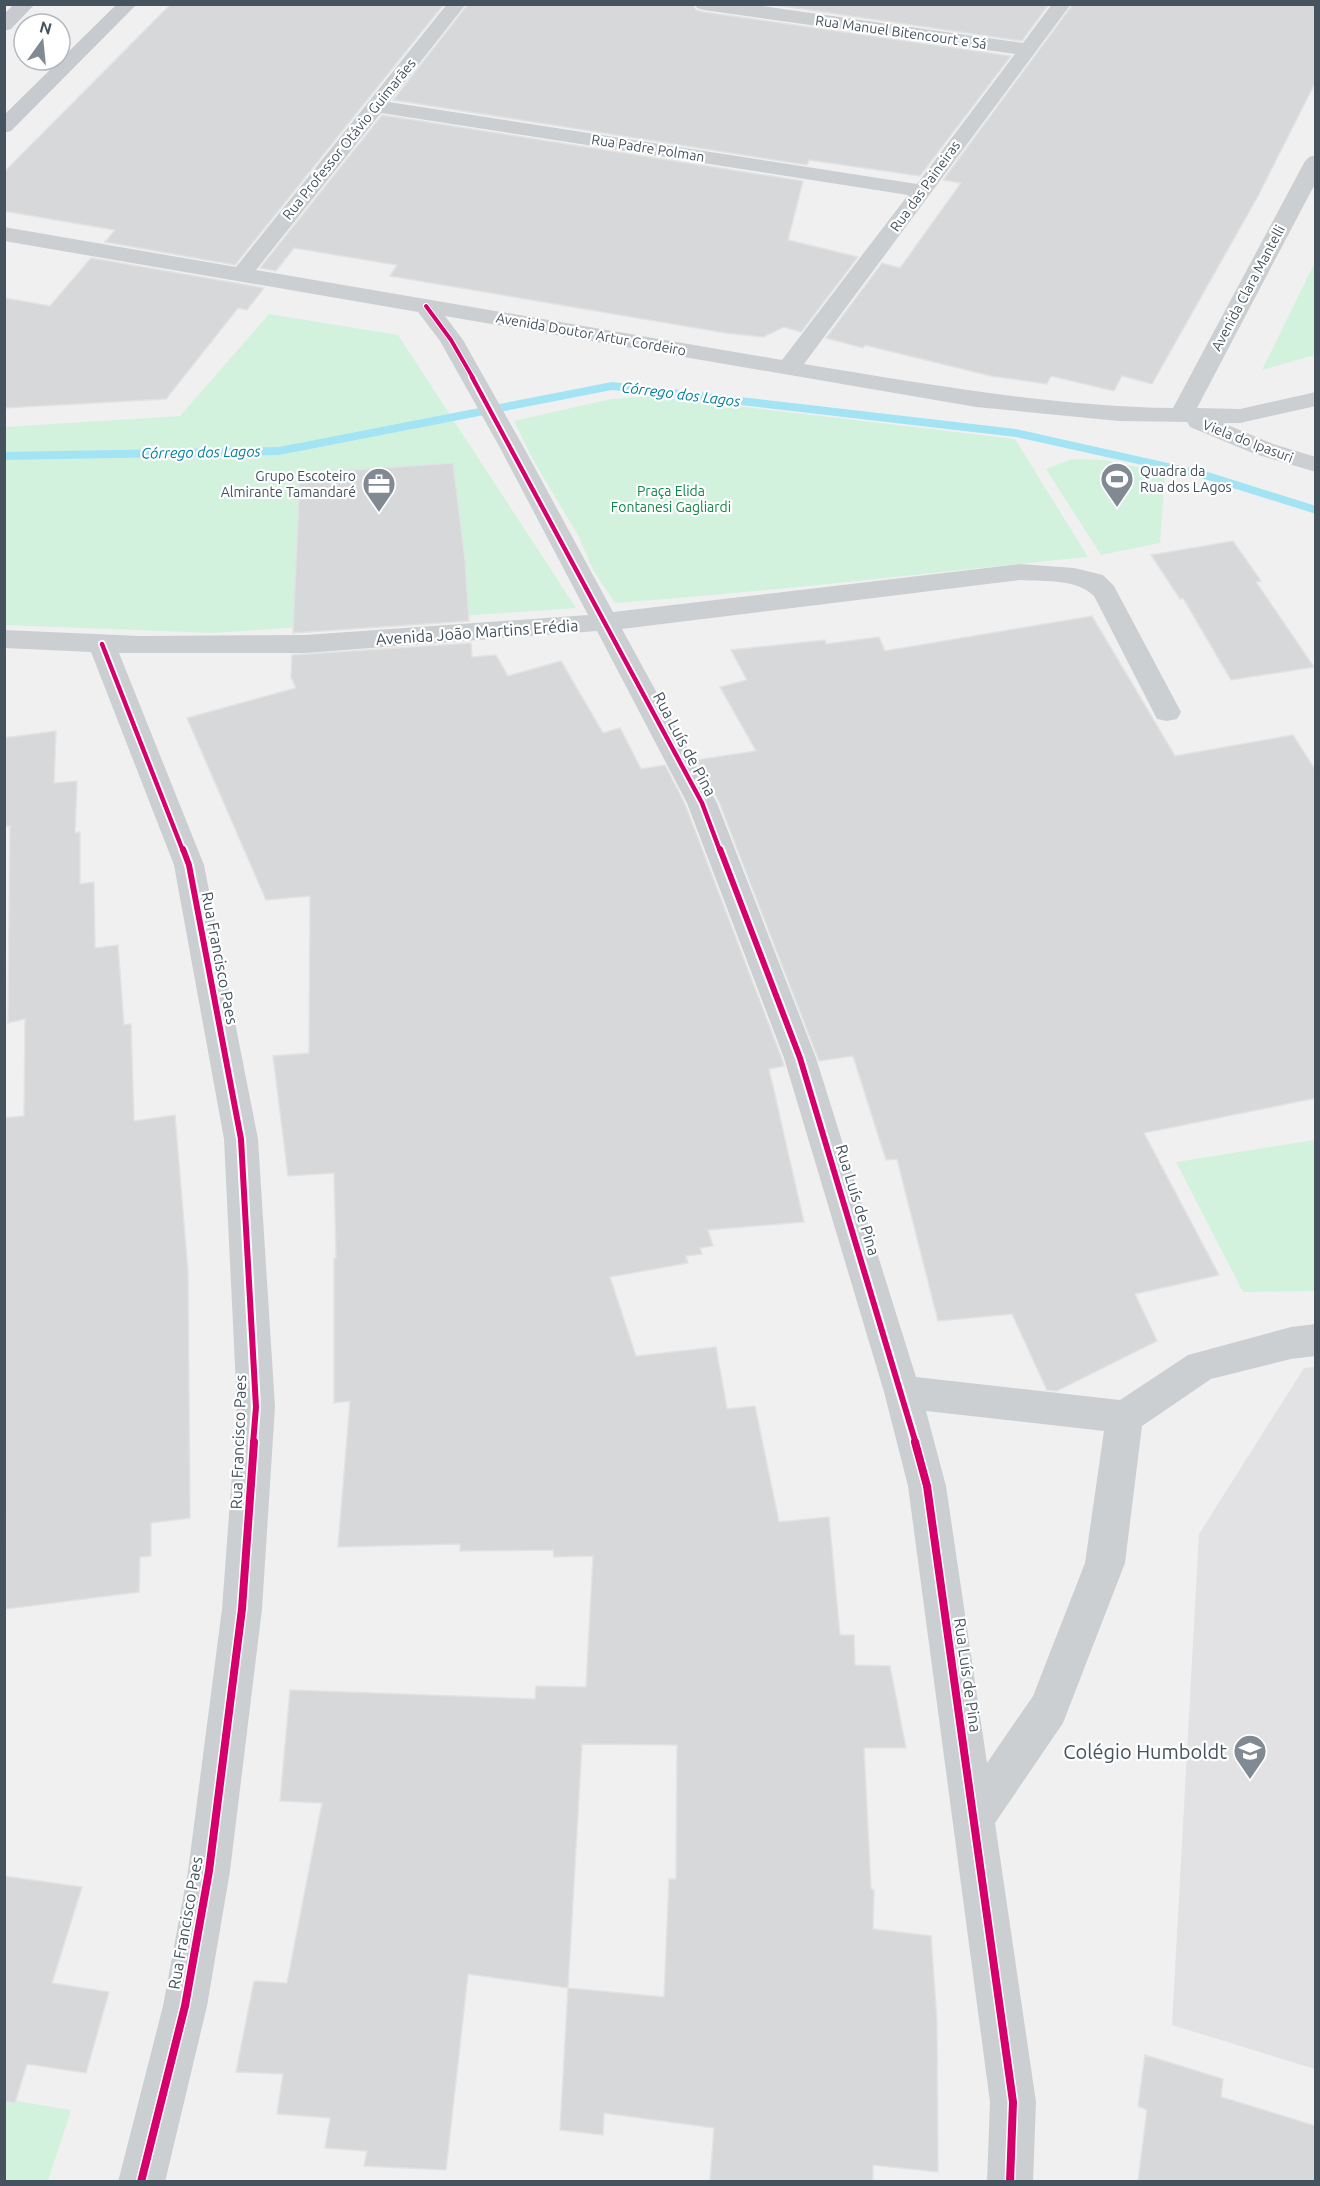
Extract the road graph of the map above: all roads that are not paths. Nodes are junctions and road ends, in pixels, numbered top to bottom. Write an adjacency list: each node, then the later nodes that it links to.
1 (26, 4): 6 (main road)
2 (128, 4): 9 (main road)
3 (457, 4): 8 (street, Rua Professor Otávio Guimarães)
4 (704, 4): 7 (street, Rua Manuel Bitencourt e Sá)
5 (1062, 4): 7 (street, Rua das Paineiras)
6 (4, 25)
7 (1028, 50): 11 (street, Rua das Paineiras)
8 (374, 106): 11 (street, Rua Padre Polman); 13 (street, Rua Professor Otávio Guimarães)
9 (4, 127)
10 (1316, 161): 17 (street, Avenida Clara Mantelli)
11 (922, 191): 15 (street, Rua das Paineiras)
12 (4, 234): 13 (street, Avenida Doutor Artur Cordeiro)
13 (242, 275): 14 (street, Avenida Doutor Artur Cordeiro)
14 (426, 306): 15 (street, Avenida Doutor Artur Cordeiro); 19 (street, Rua Luís de Pina)
15 (789, 368): 17 (street, Avenida Doutor Artur Cordeiro)
16 (1316, 399): 17 (street, Avenida Doutor Artur Cordeiro)
17 (1181, 415): 18 (street, Viela do Ipasuri)
18 (1316, 465)
19 (605, 622): 21 (street, Avenida João Martins Erédia); 22 (street, Avenida João Martins Erédia); 24 (street, Rua Luís de Pina)
20 (4, 639): 21 (street, Avenida João Martins Erédia)
21 (102, 644): 27 (street, Rua Francisco Paes)
22 (1167, 712)
23 (1316, 1340): 25 (street)
24 (902, 1392): 25 (street); 26 (street, Rua Luís de Pina)
25 (1125, 1417): 26 (street)
26 (973, 1819): 28 (street, Rua Luís de Pina)
27 (141, 2181)
28 (1010, 2181)

